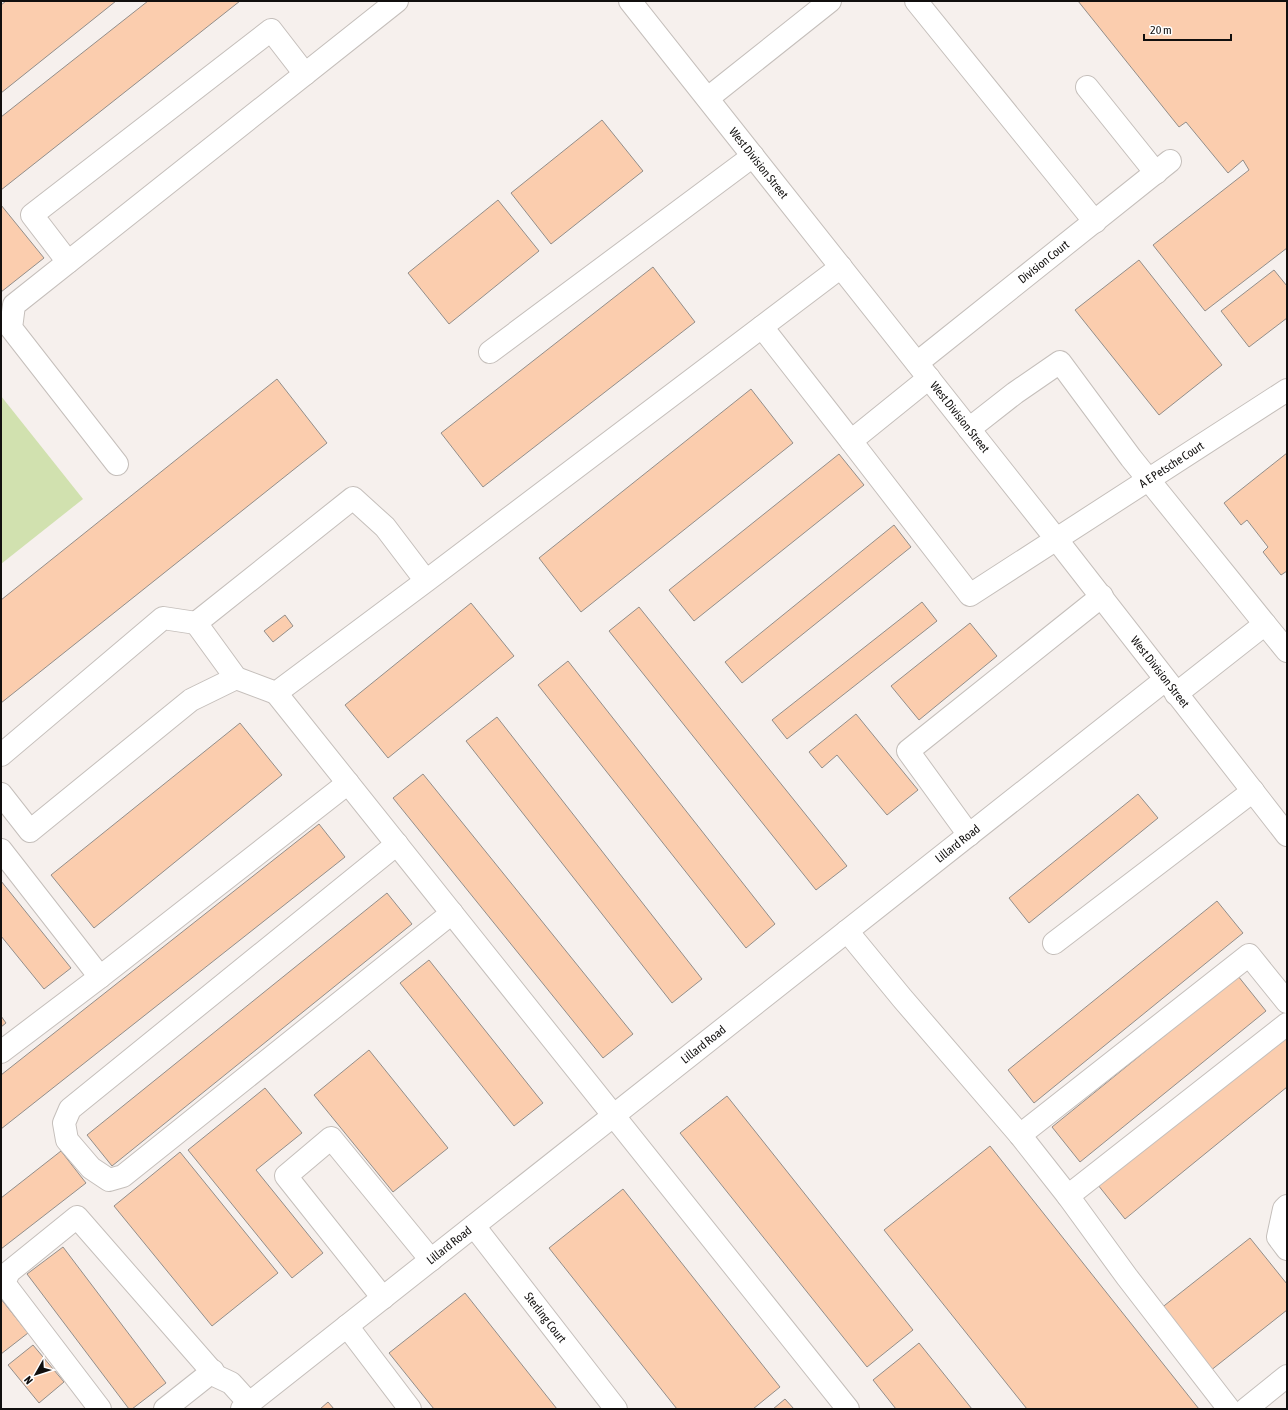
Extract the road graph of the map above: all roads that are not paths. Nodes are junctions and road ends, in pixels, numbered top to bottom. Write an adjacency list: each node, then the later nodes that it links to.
1 (397, 1): 5 (street)
2 (630, 1): 7 (street, West Division Street)
3 (830, 1): 7 (street)
4 (916, 1): 9 (street)
5 (305, 74): 10 (street); 10 (street)
6 (1087, 87): 9 (street, Division Court)
7 (708, 98): 8 (street, West Division Street)
8 (753, 156): 11 (street, West Division Street); 13 (street)
9 (1095, 222): 14 (street, Division Court)
10 (68, 262): 18 (street)
11 (841, 267): 12 (street); 14 (street, West Division Street)
12 (762, 327): 17 (street); 21 (street)
13 (490, 352)
14 (923, 371): 16 (street, West Division Street); 17 (street, Division Court)
15 (1287, 390): 19 (street, A E Petsche Court)
16 (969, 429): 19 (street); 20 (street, West Division Street)
17 (851, 441): 20 (street, A E Petsche Court)
18 (117, 464)
19 (1150, 479): 20 (street, A E Petsche Court); 24 (street)
20 (1057, 540): 22 (street, West Division Street)
21 (426, 582): 23 (street); 28 (street)
22 (1102, 596): 27 (street, West Division Street); 34 (street)
23 (196, 623): 26 (street); 29 (street)
24 (1265, 624): 25 (street); 27 (street, Lillard Road)
25 (1287, 652)
26 (236, 678): 28 (street); 32 (street)
27 (1171, 687): 31 (street, West Division Street); 34 (street, Lillard Road)
28 (276, 693): 30 (street)
29 (1, 755)
30 (348, 783): 35 (street); 40 (street)
31 (1253, 791): 33 (street, West Division Street); 39 (street)
32 (1, 794)
33 (1287, 834)
34 (969, 835): 38 (street, Lillard Road)
35 (397, 844): 37 (street); 37 (street)
36 (1, 850): 40 (street)
37 (452, 913): 44 (street)
38 (847, 931): 44 (street, Lillard Road); 45 (street)
39 (1054, 943)
40 (100, 977): 43 (street)
41 (1287, 1002): 45 (street)
42 (1287, 1024): 46 (street)
43 (1, 1052)
44 (614, 1116): 48 (street, Lillard Road); 60 (street)
45 (1020, 1135): 46 (street)
46 (1068, 1196): 61 (street)
47 (1287, 1206): 49 (street)
48 (474, 1226): 50 (street, Lillard Road); 59 (street, Sterling Court)
49 (1287, 1249)
50 (431, 1260): 51 (street, Lillard Road); 51 (street)
51 (383, 1298): 52 (street, Lillard Road)
52 (347, 1326): 55 (street, Lillard Road); 58 (street)
53 (213, 1371): 55 (street); 56 (street); 57 (street)
54 (1287, 1376): 62 (street)
55 (246, 1406)
56 (100, 1409)
57 (165, 1409)
58 (410, 1409)
59 (616, 1409)
60 (848, 1409)
61 (1229, 1409)
62 (1246, 1409)

